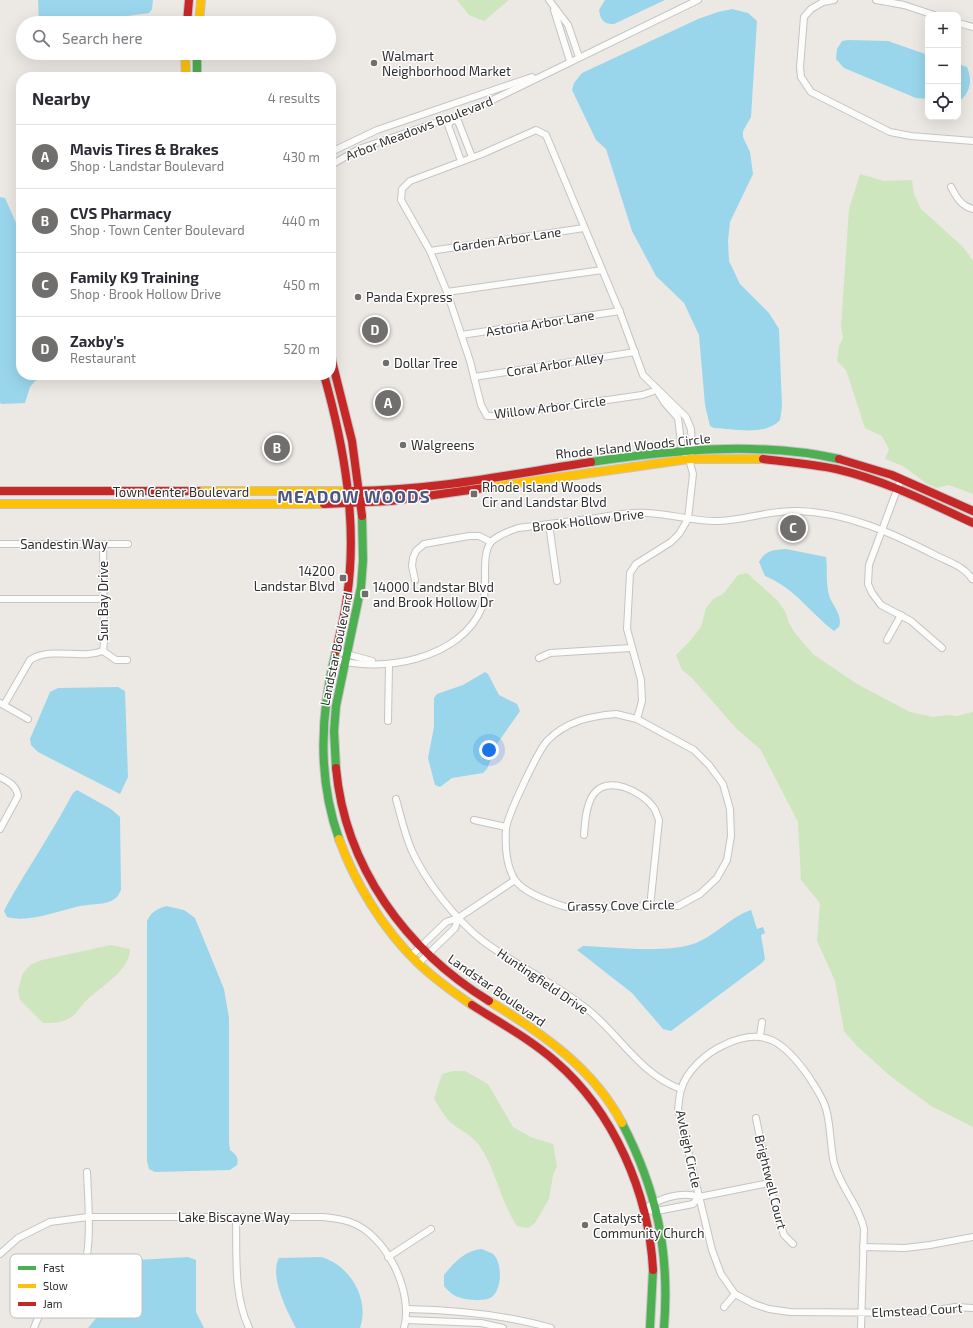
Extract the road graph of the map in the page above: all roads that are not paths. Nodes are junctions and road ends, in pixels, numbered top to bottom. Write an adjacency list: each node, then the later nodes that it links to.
1 (189, 0): 10 (main road)
2 (201, 0): 11 (main road)
3 (549, 0): 8 (street)
4 (698, 0): 16 (street, Arbor Meadows Boulevard)
5 (834, 0): 26 (street)
6 (876, 0): 7 (street)
7 (905, 2): 9 (street)
8 (554, 7): 14 (street); 15 (street)
9 (927, 12)
10 (188, 16)
11 (200, 16)
12 (961, 24): 13 (street)
13 (973, 27)
14 (571, 34): 15 (street); 16 (street)
15 (562, 37): 19 (street)
16 (579, 57): 19 (street, Arbor Meadows Boulevard)
17 (186, 60): 21 (main road)
18 (197, 60): 22 (main road)
19 (570, 61): 20 (street, Arbor Meadows Boulevard)
20 (550, 71): 23 (street, Arbor Meadows Boulevard); 24 (street, Arbor Meadows Boulevard)
21 (186, 72)
22 (197, 72)
23 (446, 105): 24 (street); 28 (street, Arbor Meadows Boulevard)
24 (451, 119): 25 (street); 27 (street); 30 (street, Arbor Meadows Boulevard)
25 (465, 138): 27 (street); 29 (street)
26 (973, 141)
27 (454, 143): 31 (street)
28 (336, 150)
29 (472, 157): 31 (street, Willow Arbor Circle); 34 (street)
30 (336, 161)
31 (461, 161): 35 (street, Willow Arbor Circle)
32 (952, 187): 33 (street)
33 (973, 209)
34 (584, 228): 35 (street, Garden Arbor Lane); 36 (street)
35 (430, 251): 37 (street, Willow Arbor Circle)
36 (602, 270): 37 (street); 38 (street)
37 (447, 292): 39 (street, Willow Arbor Circle)
38 (620, 311): 39 (street, Astoria Arbor Lane); 40 (street)
39 (461, 335): 42 (street, Willow Arbor Circle)
40 (635, 352): 42 (street, Coral Arbor Alley); 44 (street)
41 (336, 372): 55 (main road, Landstar Boulevard)
42 (474, 377): 44 (street, Willow Arbor Circle)
43 (325, 380): 54 (main road, Landstar Boulevard)
44 (657, 390): 45 (street); 46 (street)
45 (692, 449): 46 (main road, Rhode Island Woods Circle); 47 (main road, Rhode Island Woods Circle); 48 (street)
46 (682, 450): 48 (street); 55 (main road, Rhode Island Woods Circle)
47 (807, 453): 49 (street); 50 (main road, Rhode Island Woods Circle)
48 (689, 459): 49 (main road, Rhode Island Woods Circle); 59 (main road, Rhode Island Woods Circle); 61 (street)
49 (804, 464): 51 (main road, Rhode Island Woods Circle)
50 (901, 479): 51 (street); 60 (main road, Rhode Island Woods Circle)
51 (898, 488): 62 (main road, Rhode Island Woods Circle); 64 (street)
52 (0, 491): 53 (main road, Town Center Boulevard)
53 (154, 491): 54 (main road, Town Center Boulevard); 57 (main road)
54 (346, 491): 55 (main road, Town Center Boulevard); 58 (main road, Landstar Boulevard)
55 (359, 491): 59 (main road, Landstar Boulevard)
56 (0, 504): 57 (main road, Town Center Boulevard)
57 (154, 504): 58 (main road, Town Center Boulevard)
58 (348, 504): 59 (main road, Town Center Boulevard); 80 (main road, Landstar Boulevard)
59 (361, 504): 79 (main road, Landstar Boulevard)
60 (973, 511)
61 (688, 519): 63 (street, Brook Hollow Drive); 64 (street, Brook Hollow Drive); 76 (street)
62 (973, 523)
63 (549, 524): 65 (street, Brook Hollow Drive); 71 (street)
64 (881, 531): 69 (street, Brook Hollow Drive); 74 (street)
65 (491, 542): 70 (street); 84 (street)
66 (0, 544): 67 (street, Sandestin Way)
67 (103, 544): 68 (street, Sandestin Way); 73 (street, Sun Bay Drive)
68 (128, 544)
69 (972, 579)
70 (415, 580)
71 (556, 580)
72 (0, 599): 73 (street)
73 (104, 599): 78 (street, Sun Bay Drive)
74 (901, 615): 75 (street); 77 (street)
75 (887, 640)
76 (631, 648): 81 (street); 87 (street)
77 (942, 648)
78 (103, 651): 82 (street); 85 (street, Sun Bay Drive)
79 (347, 654): 80 (street); 83 (main road, Landstar Boulevard); 84 (street)
80 (335, 655): 83 (street); 100 (main road, Landstar Boulevard)
81 (539, 658)
82 (127, 660)
83 (344, 662): 84 (street); 98 (main road, Landstar Boulevard)
84 (389, 664): 88 (street)
85 (2, 704): 86 (street)
86 (28, 719)
87 (637, 719): 92 (street, Grassy Cove Circle); 96 (street, Grassy Cove Circle)
88 (388, 721)
89 (0, 777): 93 (street)
90 (396, 799): 97 (street, Huntingfield Drive)
91 (474, 820): 92 (street)
92 (506, 827): 95 (street, Grassy Cove Circle)
93 (0, 829)
94 (584, 835): 96 (street)
95 (515, 880): 96 (street, Grassy Cove Circle); 97 (street)
96 (650, 907)
97 (458, 918): 98 (street); 99 (street); 104 (street, Huntingfield Drive)
98 (420, 947): 99 (main road, Landstar Boulevard); 100 (street)
99 (427, 954): 101 (street); 109 (main road, Landstar Boulevard)
100 (411, 956): 101 (main road, Landstar Boulevard)
101 (419, 963): 110 (main road, Landstar Boulevard)
102 (762, 1022): 103 (street)
103 (760, 1036): 104 (street, Avleigh Circle); 117 (street, Avleigh Circle)
104 (681, 1089): 108 (street, Avleigh Circle)
105 (756, 1118): 107 (street, Brightwell Court)
106 (87, 1172): 112 (street)
107 (769, 1183): 108 (street); 116 (street, Brightwell Court)
108 (699, 1197): 109 (street); 111 (street); 121 (street, Avleigh Circle)
109 (655, 1201): 110 (street); 111 (main road, Landstar Boulevard)
110 (644, 1210): 111 (street); 135 (main road, Landstar Boulevard)
111 (657, 1211): 136 (main road, Landstar Boulevard)
112 (88, 1217): 113 (street, Lake Biscayne Way); 118 (street, Lake Biscayne Way); 119 (street)
113 (236, 1217): 120 (street, Lake Biscayne Way); 131 (street)
114 (431, 1229): 120 (street)
115 (973, 1237): 117 (street)
116 (793, 1244)
117 (863, 1247): 126 (street, Avleigh Circle)
118 (0, 1254)
119 (86, 1254)
120 (388, 1257): 124 (street, Lake Biscayne Way)
121 (734, 1294): 122 (street); 126 (street)
122 (724, 1307)
123 (973, 1308): 126 (street, Elmstead Court)
124 (407, 1309): 125 (street); 128 (street, Lake Biscayne Way)
125 (454, 1310): 129 (street); 134 (street)
126 (861, 1313): 137 (street, Avleigh Circle)
127 (38, 1318): 130 (street)
128 (406, 1320): 129 (street); 132 (street, Lake Biscayne Way)
129 (453, 1321): 133 (street)
130 (34, 1328)
131 (249, 1328)
132 (404, 1328)
133 (503, 1328)
134 (551, 1328)
135 (650, 1328)
136 (664, 1328)
137 (861, 1328)

